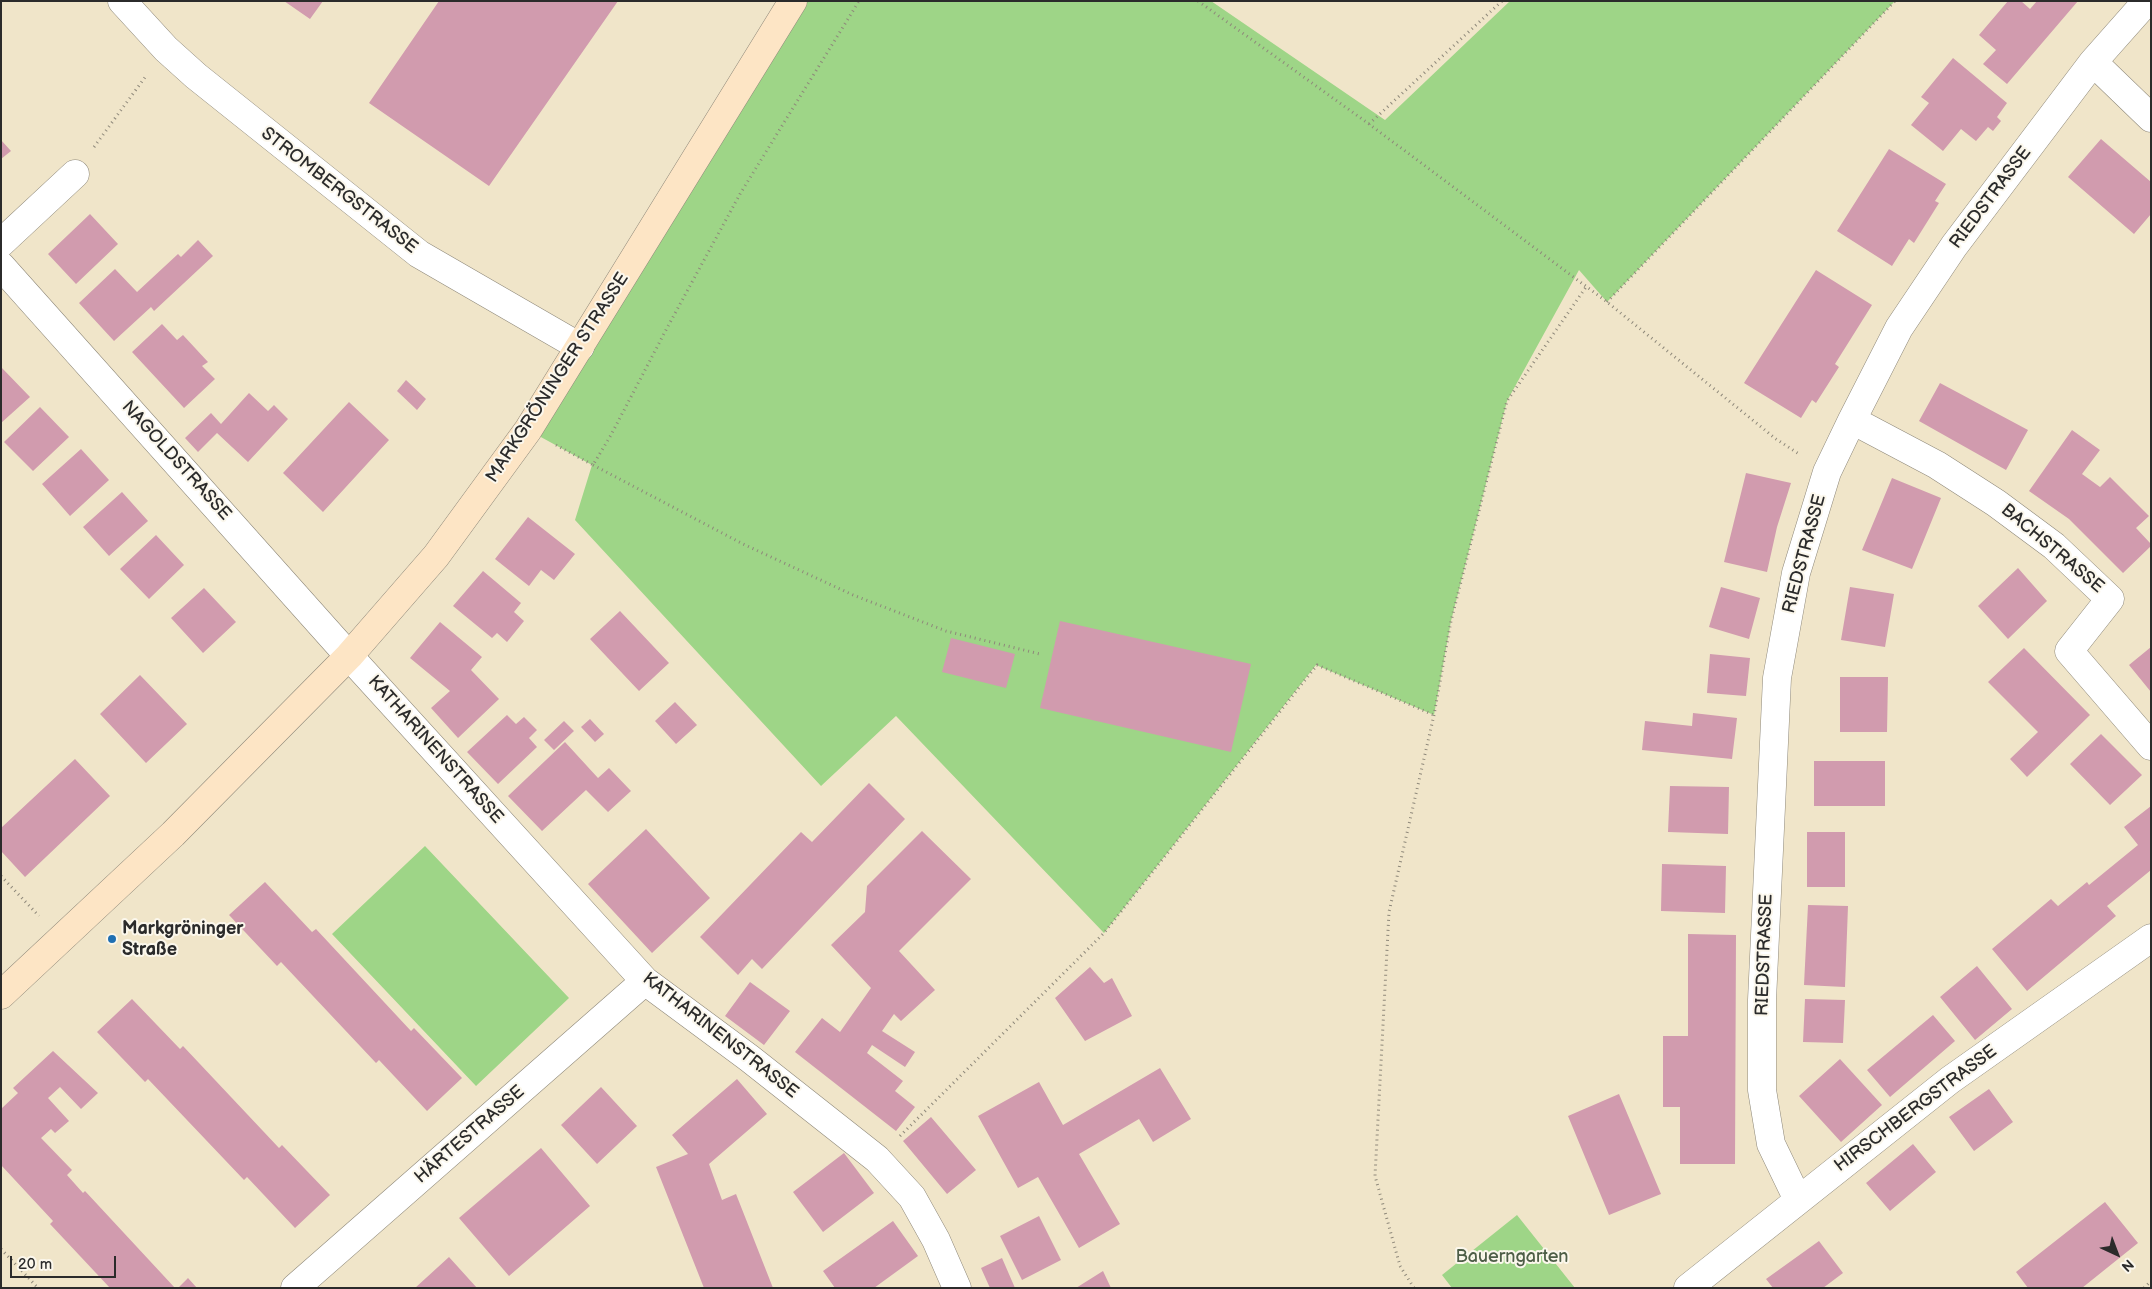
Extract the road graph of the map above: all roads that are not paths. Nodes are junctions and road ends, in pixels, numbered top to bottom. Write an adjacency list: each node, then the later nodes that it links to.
1 (122, 1): 9 (street, STROMBERGSTRASSE)
2 (793, 1): 9 (main road, MARKGRÖNINGER STRASSE)
3 (2147, 1): 4 (street, RIEDSTRASSE)
4 (2093, 62): 5 (street); 10 (street, RIEDSTRASSE)
5 (2151, 118)
6 (75, 174): 7 (street)
7 (1, 243)
8 (1, 266): 11 (street, NAGOLDSTRASSE)
9 (580, 347): 11 (main road, MARKGRÖNINGER STRASSE)
10 (1852, 420): 12 (street, BACHSTRASSE); 16 (street, RIEDSTRASSE)
11 (350, 656): 14 (street, KATHARINENSTRASSE); 15 (main road, MARKGRÖNINGER STRASSE)
12 (2151, 746)
13 (2151, 938): 16 (street, HIRSCHBERGSTRASSE)
14 (645, 981): 17 (street, HÄRTESTRASSE); 18 (street, KATHARINENSTRASSE)
15 (1, 995)
16 (1798, 1200): 19 (street, HIRSCHBERGSTRASSE)
17 (295, 1288)
18 (957, 1288)
19 (1688, 1288)

